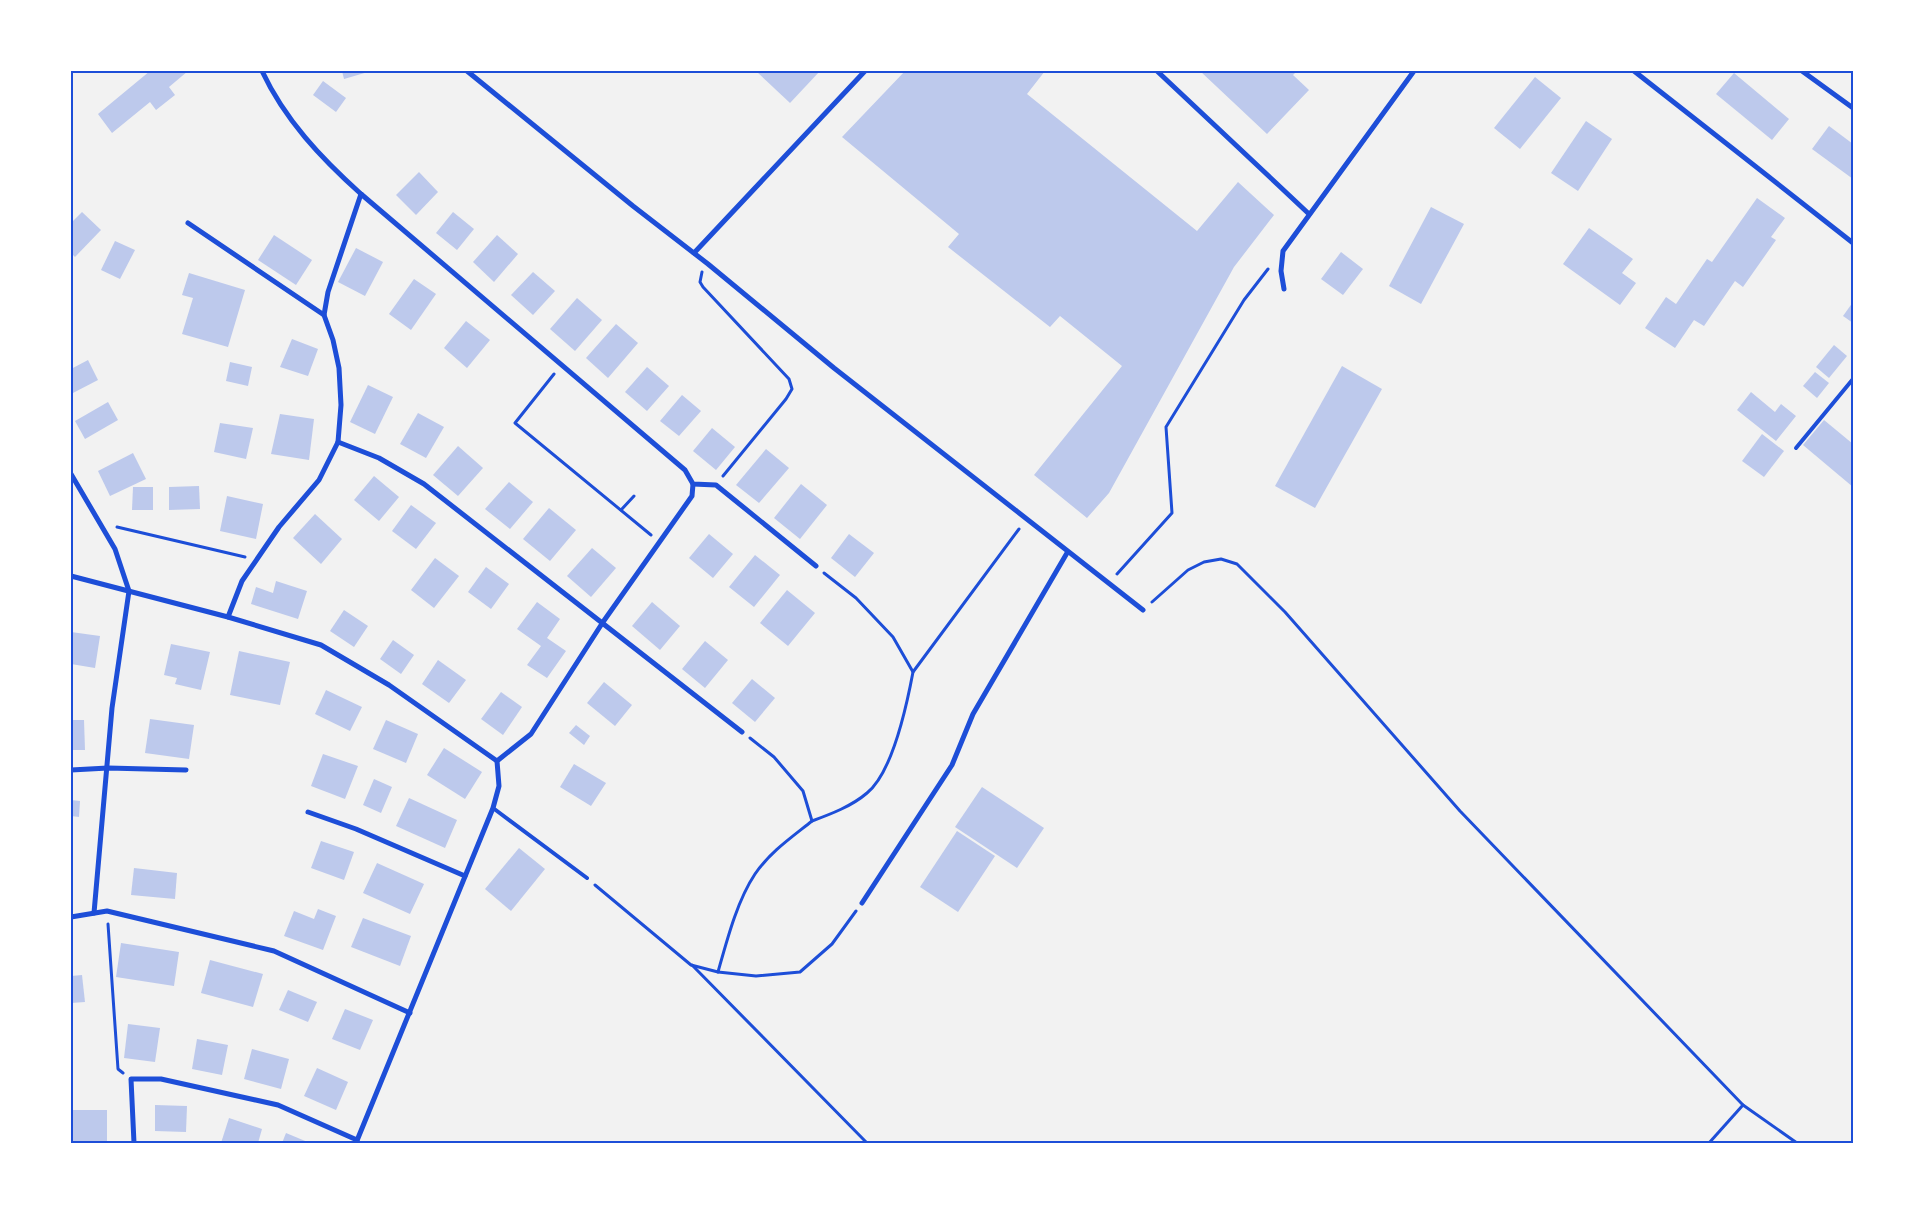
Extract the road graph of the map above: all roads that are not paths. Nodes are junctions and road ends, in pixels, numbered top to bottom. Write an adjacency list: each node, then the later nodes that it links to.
1 (262, 71): 9 (street)
2 (467, 71): 13 (street)
3 (866, 71): 13 (street)
4 (1158, 71): 10 (street)
5 (1414, 71): 10 (street)
6 (1634, 71): 12 (street)
7 (1802, 71): 8 (street)
8 (1853, 108)
9 (361, 194): 15 (street); 20 (street)
10 (1309, 214): 14 (street)
11 (188, 223): 15 (street)
12 (1853, 243)
13 (694, 253): 21 (street)
14 (1284, 289)
15 (324, 315): 17 (street)
16 (1853, 379): 18 (lane)
17 (338, 442): 26 (street); 27 (street)
18 (1796, 448)
19 (71, 474): 24 (street)
20 (693, 484): 22 (street); 27 (street)
21 (1067, 552): 25 (street); 37 (street)
22 (816, 566)
23 (71, 576): 24 (street)
24 (129, 592): 26 (street); 30 (street)
25 (1143, 610)
26 (228, 617): 29 (street)
27 (603, 622): 28 (street); 29 (street)
28 (742, 732)
29 (497, 761): 33 (street)
30 (108, 768): 31 (street); 32 (street); 38 (street)
31 (71, 770)
32 (186, 770)
33 (493, 808): 35 (street); 36 (lane)
34 (308, 812): 35 (street)
35 (465, 876): 40 (street)
36 (586, 878)
37 (862, 902)
38 (94, 913): 39 (street); 40 (street)
39 (71, 917)
40 (410, 1013): 41 (street)
41 (357, 1141): 42 (street)
42 (134, 1143)

